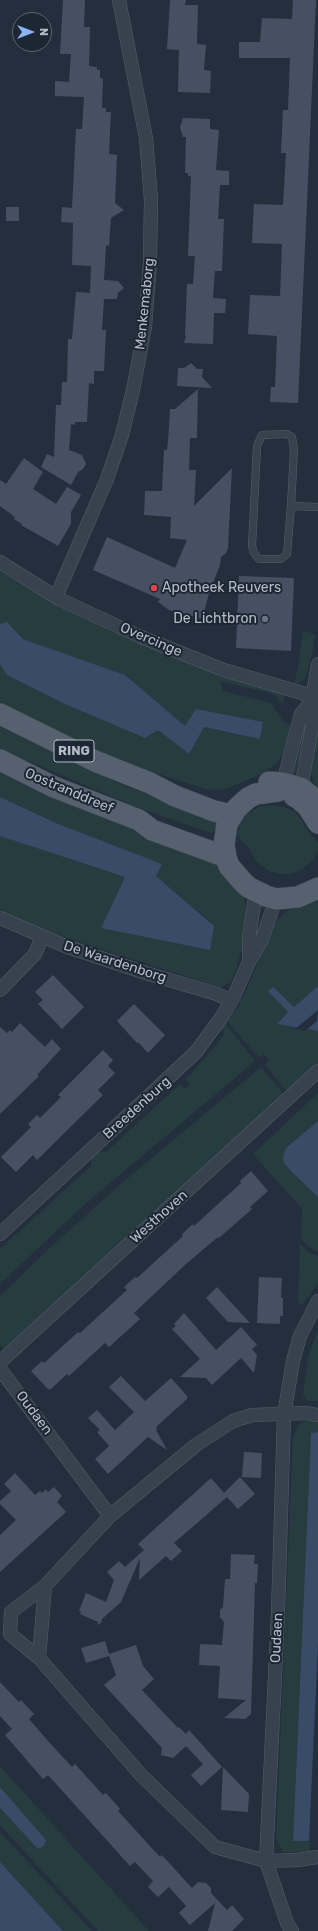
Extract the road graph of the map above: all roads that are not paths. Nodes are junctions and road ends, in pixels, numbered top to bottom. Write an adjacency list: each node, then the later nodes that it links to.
1 (119, 0): 5 (street, Menkemaborg)
2 (291, 506): 2 (lane); 3 (lane)
3 (318, 507)
4 (0, 562): 5 (street, Overcinge)
5 (56, 597): 7 (street, Overcinge)
6 (318, 664): 7 (street)
7 (312, 698): 10 (street); 10 (street)
8 (0, 714): 12 (main road, RING)
9 (0, 760): 14 (main road, Oostranddreef)
10 (287, 787): 11 (main road); 12 (main road); 13 (main road)
11 (318, 802)
12 (228, 808): 14 (main road)
13 (318, 823)
14 (225, 851): 17 (main road); 18 (main road, Oostranddreef)
15 (318, 874): 18 (main road)
16 (318, 888): 18 (main road)
17 (256, 891): 18 (main road); 21 (street, Breedenburg)
18 (278, 892): 21 (street, Breedenburg)
19 (0, 918): 20 (street, De Waardenborg)
20 (42, 937): 22 (street); 23 (street, De Waardenborg)
21 (249, 962): 23 (street, Breedenburg)
22 (0, 990)
23 (231, 1001): 25 (street, Breedenburg)
24 (318, 1071): 27 (street, Westhoven)
25 (0, 1234)
26 (318, 1301): 29 (street, Oudaen)
27 (0, 1362)
28 (0, 1369): 31 (street, Oudaen)
29 (284, 1415): 30 (street); 31 (street); 35 (street, Oudaen)
30 (318, 1415)
31 (110, 1516): 32 (street)
32 (45, 1586): 33 (street); 33 (street)
33 (39, 1658): 35 (street)
34 (318, 1857): 35 (street)
35 (266, 1861): 36 (street)
36 (292, 1931)

